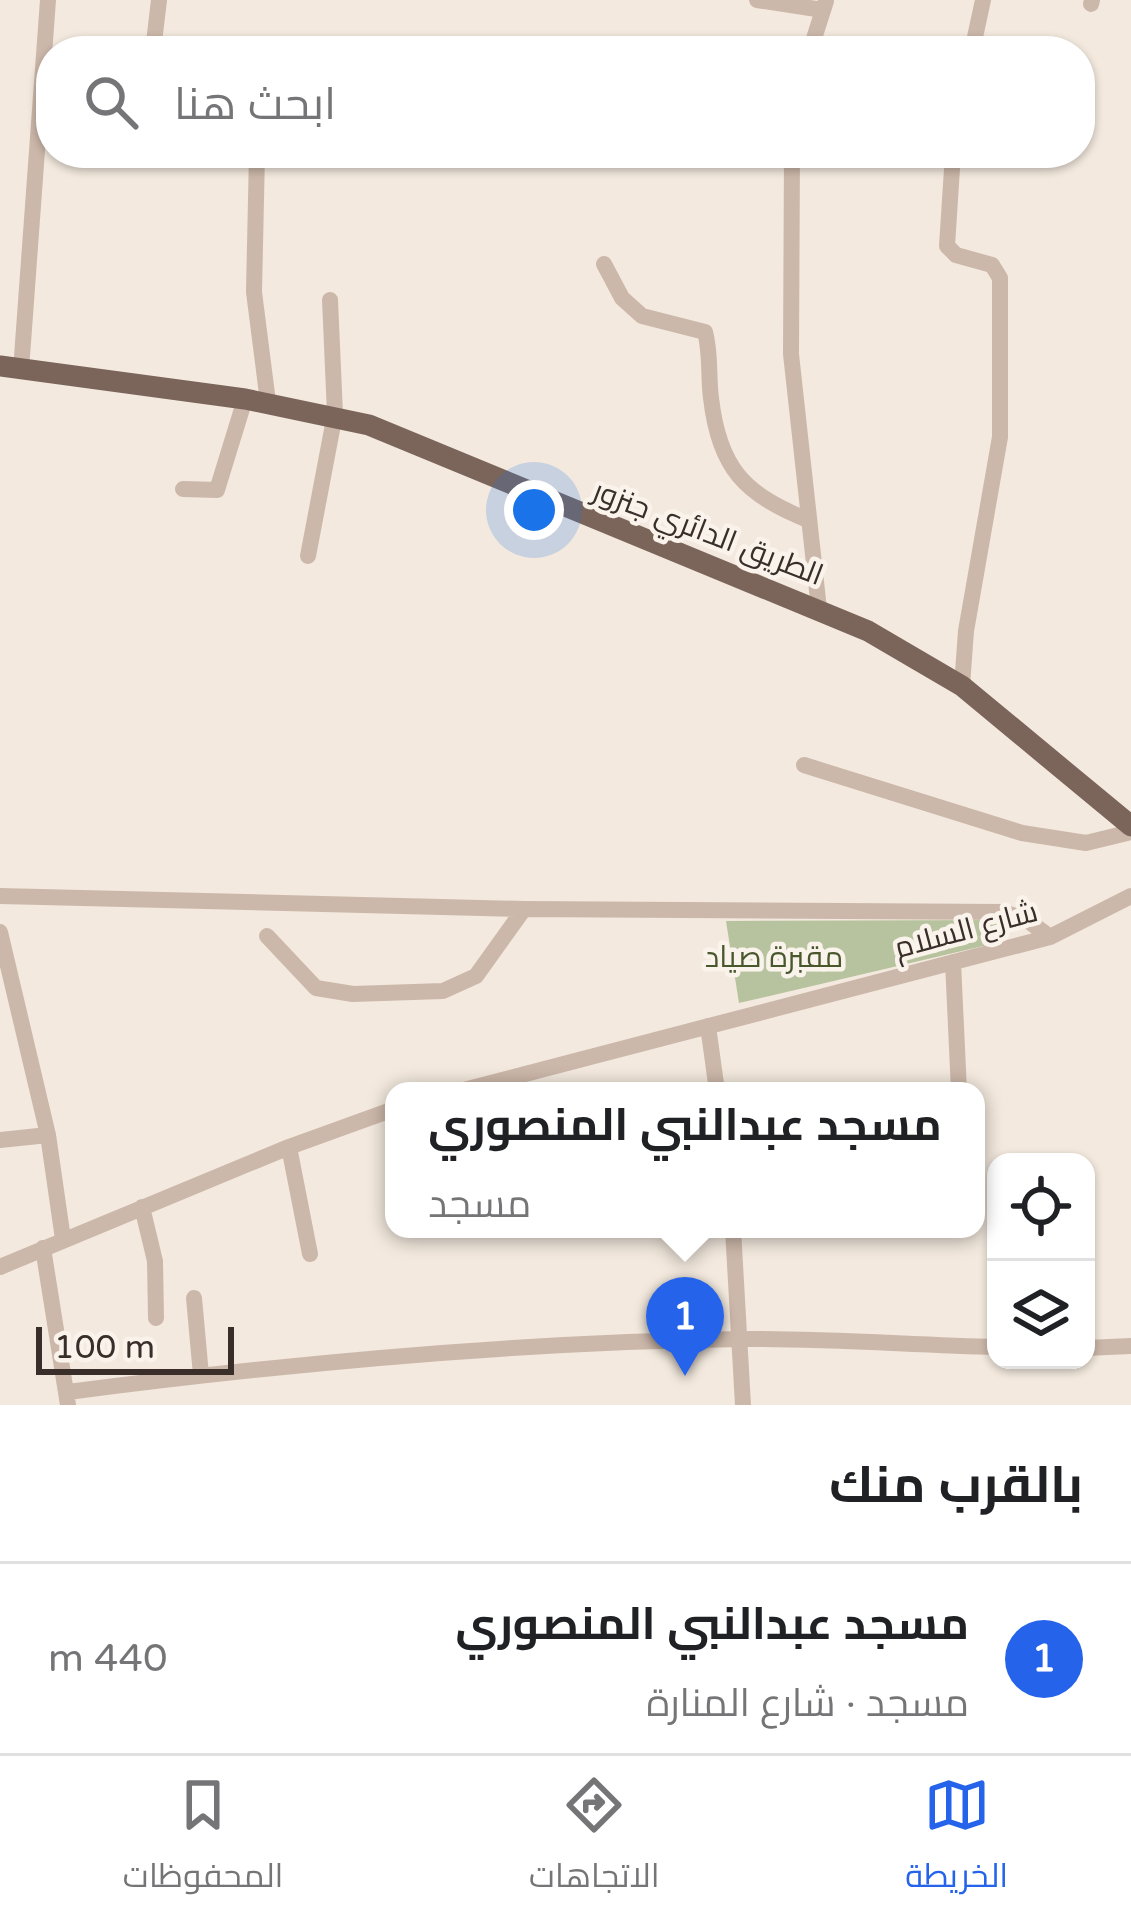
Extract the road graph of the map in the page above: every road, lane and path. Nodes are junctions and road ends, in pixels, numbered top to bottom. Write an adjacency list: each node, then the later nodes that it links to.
1 (48, 0): 6 (street)
2 (158, 0): 7 (street)
3 (758, 0): 5 (street)
4 (983, 0): 9 (street)
5 (824, 5): 8 (street)
6 (44, 36)
7 (154, 36)
8 (815, 36)
9 (976, 36)
10 (36, 119): 16 (street)
11 (257, 168): 17 (street)
12 (793, 168): 20 (street)
13 (952, 168): 23 (street)
14 (604, 264): 20 (street)
15 (330, 300): 18 (street)
16 (11, 368): 17 (main road, الطريق الدائري جنزور)
17 (256, 400): 18 (main road, الطريق الدائري جنزور); 19 (street)
18 (335, 414): 21 (street); 22 (main road, الطريق الدائري جنزور)
19 (183, 489)
20 (808, 520): 22 (street)
21 (308, 556)
22 (819, 609): 23 (main road, الطريق الدائري جنزور)
23 (962, 686): 25 (main road, الطريق الدائري جنزور)
24 (804, 765): 25 (street)
25 (1131, 829)
26 (0, 896): 28 (street)
27 (1131, 896): 31 (street, شارع السلام)
28 (524, 909): 30 (street); 31 (street)
29 (0, 932): 38 (street)
30 (267, 936)
31 (1050, 938): 32 (street, شارع السلام)
32 (953, 962): 33 (street, شارع السلام); 36 (street)
33 (708, 1026): 34 (street, شارع السلام); 35 (street)
34 (494, 1082)
35 (716, 1082)
36 (959, 1082)
37 (385, 1112): 40 (street)
38 (48, 1136): 39 (street); 43 (street)
39 (0, 1140)
40 (289, 1147): 41 (street); 45 (street)
41 (142, 1207): 43 (street); 48 (street)
42 (734, 1238): 49 (street)
43 (64, 1239): 44 (street)
44 (44, 1248): 46 (street); 54 (street)
45 (310, 1254)
46 (0, 1268)
47 (194, 1298): 53 (street)
48 (156, 1318)
49 (740, 1340): 51 (street); 53 (street); 55 (street)
50 (1131, 1346): 52 (street)
51 (987, 1347)
52 (1095, 1348)
53 (201, 1375): 54 (street)
54 (68, 1399)
55 (743, 1405)

